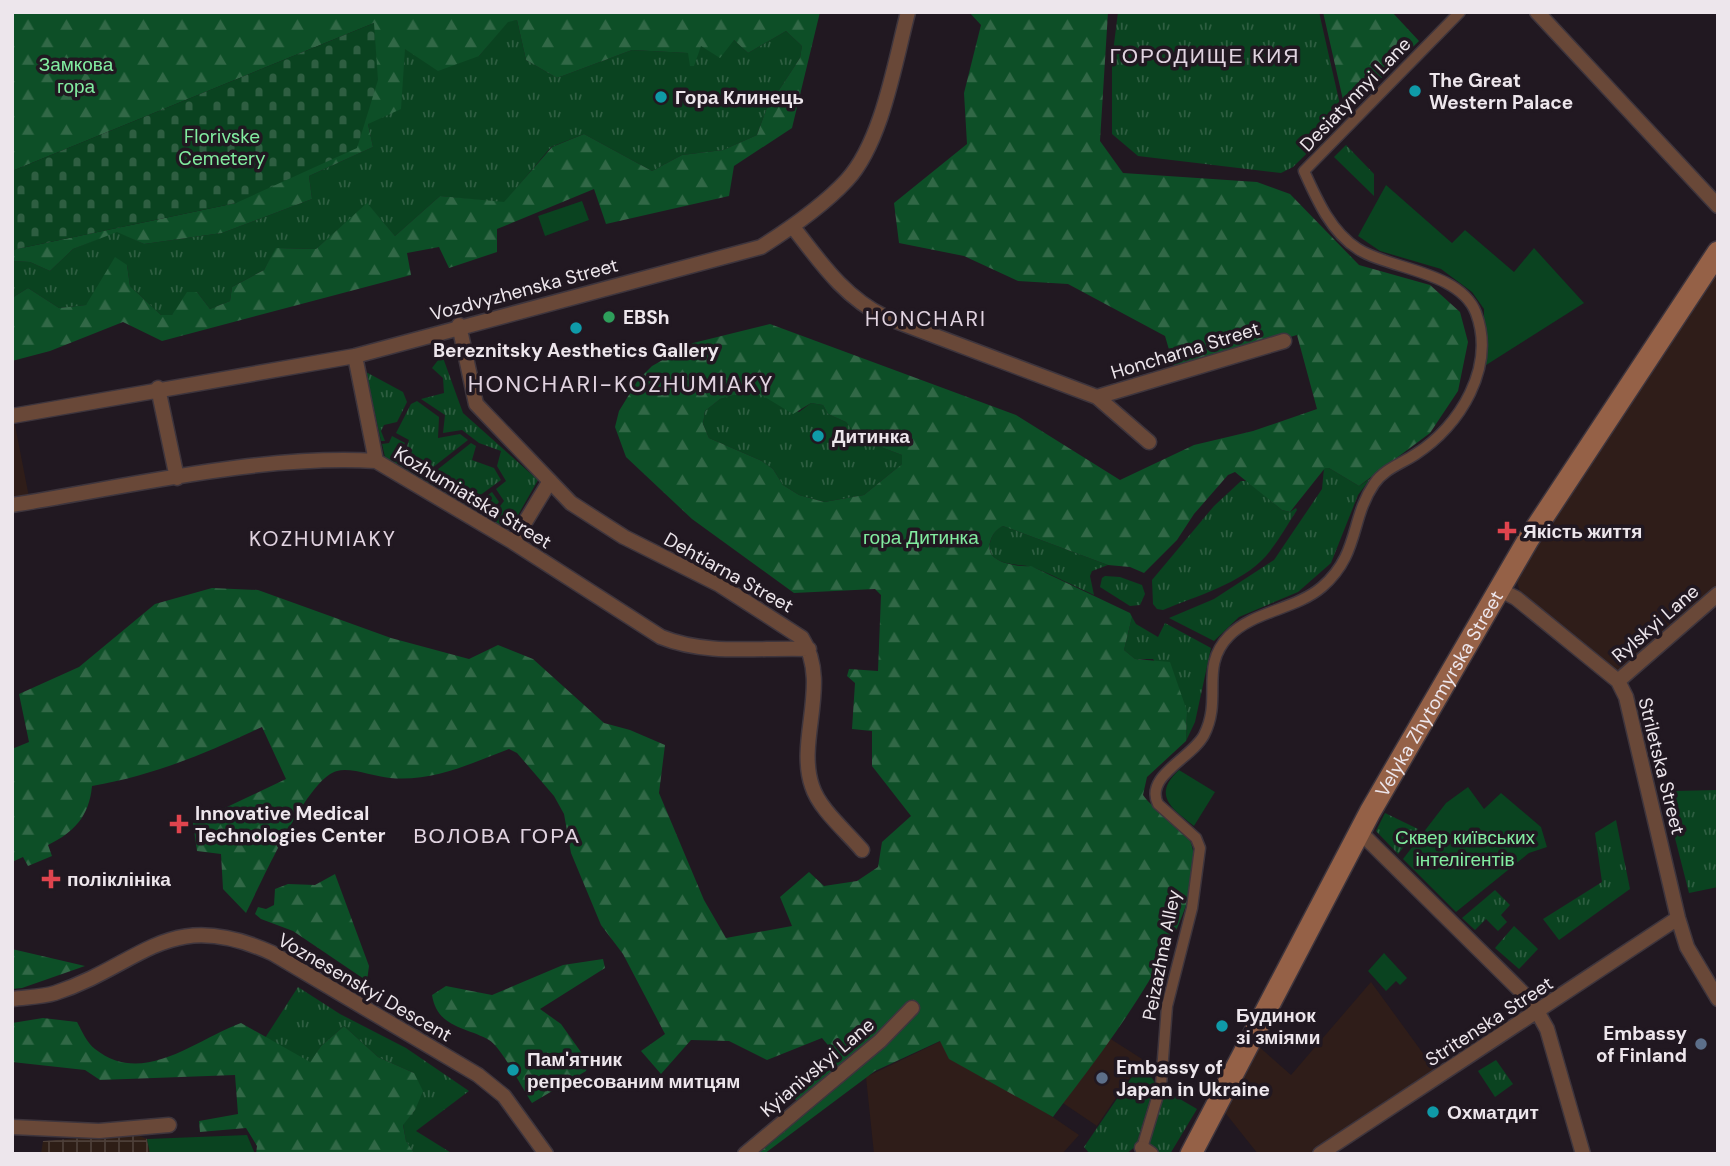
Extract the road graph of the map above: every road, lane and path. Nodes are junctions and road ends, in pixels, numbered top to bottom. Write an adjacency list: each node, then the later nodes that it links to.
1 (908, 12): 6 (street, Vozdvyzhenska Street)
2 (1460, 12): 4 (street, Desiatynnyi Lane)
3 (1536, 12): 5 (street)
4 (1304, 172): 33 (street, Peizazhna Alley)
5 (1718, 206)
6 (793, 227): 8 (street, Vozdvyzhenska Street); 12 (street, Honcharna Street)
7 (1718, 252): 20 (main road, Velyka Zhytomyrska Street)
8 (458, 325): 10 (street, Vozdvyzhenska Street); 17 (street, Dehtiarna Street)
9 (1284, 341): 12 (street, Honcharna Street)
10 (355, 355): 11 (street, Vozdvyzhenska Street); 15 (street)
11 (158, 388): 13 (street, Vozdvyzhenska Street); 16 (street)
12 (1097, 397): 14 (street, Honcharna Street)
13 (12, 416)
14 (1149, 442)
15 (376, 461): 16 (street, Kozhumiatska Street); 19 (street, Kozhumiatska Street)
16 (177, 478): 18 (street, Kozhumiatska Street)
17 (550, 481): 19 (street); 22 (street, Dehtiarna Street)
18 (15, 505)
19 (513, 542): 22 (street, Kozhumiatska Street)
20 (1500, 590): 23 (street, Striletska Street); 24 (main road, Velyka Zhytomyrska Street)
21 (1718, 594): 23 (street, Rylskyi Lane)
22 (809, 649): 25 (street)
23 (1618, 681): 26 (street, Striletska Street)
24 (1360, 832): 30 (street); 36 (main road, Velyka Zhytomyrska Street)
25 (862, 850)
26 (1678, 918): 28 (street, Striletska Street); 30 (street, Stritenska Street)
27 (12, 999): 34 (street, Voznesenskyi Descent)
28 (1718, 999)
29 (912, 1008): 35 (street, Kyianivskyi Lane)
30 (1538, 1012): 37 (street, Stritenska Street); 38 (street)
31 (169, 1125): 32 (street)
32 (12, 1127)
33 (1147, 1151)
34 (546, 1154)
35 (745, 1154)
36 (1191, 1154)
37 (1320, 1154)
38 (1583, 1154)

